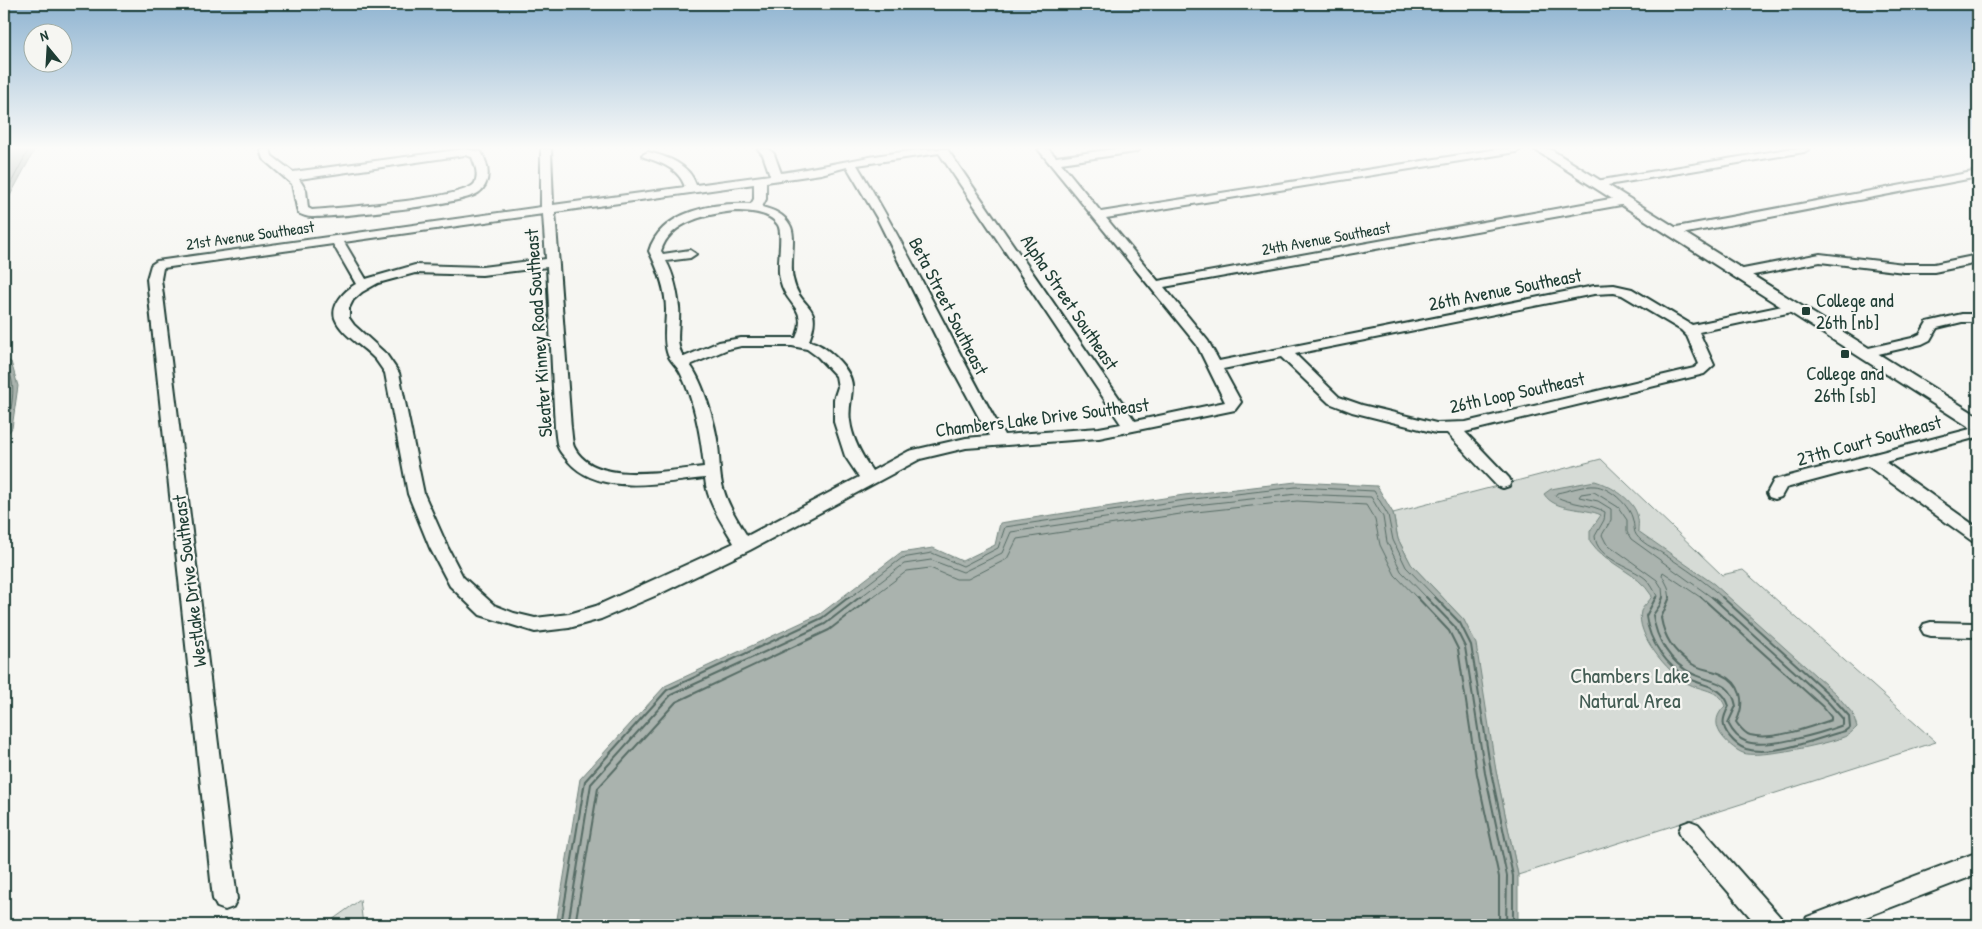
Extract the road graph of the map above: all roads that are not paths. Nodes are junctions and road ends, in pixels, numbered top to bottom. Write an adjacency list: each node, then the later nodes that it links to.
1 (301, 192): 12 (street)
2 (468, 192): 12 (street)
3 (547, 192): 15 (street, Sleater Kinney Road Southeast)
4 (668, 192): 15 (street, 21st Avenue Southeast)
5 (760, 192): 14 (street)
6 (868, 192): 40 (street, Beta Street Southeast)
7 (971, 192): 37 (street, Alpha Street Southeast)
8 (1079, 192): 16 (street)
9 (1246, 192): 16 (street)
10 (1608, 192): 13 (main road)
11 (1881, 192): 18 (street)
12 (435, 199): 17 (street)
13 (1621, 201): 18 (main road); 27 (street, 24th Avenue Southeast)
14 (755, 208): 21 (street); 31 (street)
15 (547, 210): 17 (street, 21st Avenue Southeast); 23 (street, Sleater Kinney Road Southeast)
16 (1098, 216): 27 (street)
17 (433, 226): 19 (street, 21st Avenue Southeast)
18 (1670, 232): 25 (main road)
19 (336, 239): 24 (street, 21st Avenue Southeast); 26 (street)
20 (690, 254): 21 (street)
21 (659, 258): 34 (street)
22 (1978, 259): 25 (street)
23 (552, 262): 26 (street); 42 (street, Sleater Kinney Road Southeast)
24 (157, 265): 52 (street, Westlake Drive Southeast)
25 (1738, 274): 28 (main road)
26 (363, 285): 47 (street, Chambers Lake Drive Southeast)
27 (1155, 285): 35 (street)
28 (1792, 308): 30 (street); 33 (main road)
29 (1978, 318): 33 (street)
30 (1690, 330): 32 (street, 26th Avenue Southeast); 38 (street, 26th Loop Southeast)
31 (801, 343): 34 (street); 43 (street)
32 (1284, 352): 35 (street, 26th Avenue Southeast); 38 (street, 26th Loop Southeast)
33 (1865, 353): 36 (main road)
34 (681, 364): 42 (street)
35 (1216, 366): 37 (street, Chambers Lake Drive Southeast)
36 (1978, 424)
37 (1131, 427): 40 (street, Chambers Lake Drive Southeast)
38 (1452, 428): 44 (street)
39 (1978, 432): 41 (street, 27th Court Southeast)
40 (999, 440): 43 (street, Chambers Lake Drive Southeast)
41 (1871, 460): 45 (street, 27th Court Southeast); 46 (street)
42 (713, 472): 47 (street)
43 (869, 479): 47 (street, Chambers Lake Drive Southeast)
44 (1503, 482)
45 (1775, 493)
46 (1978, 536)
47 (744, 546)
48 (1978, 628): 49 (street)
49 (1931, 629)
50 (1690, 830): 53 (street)
51 (1978, 863): 54 (street)
52 (225, 899)
53 (1772, 925)
54 (1815, 925)

